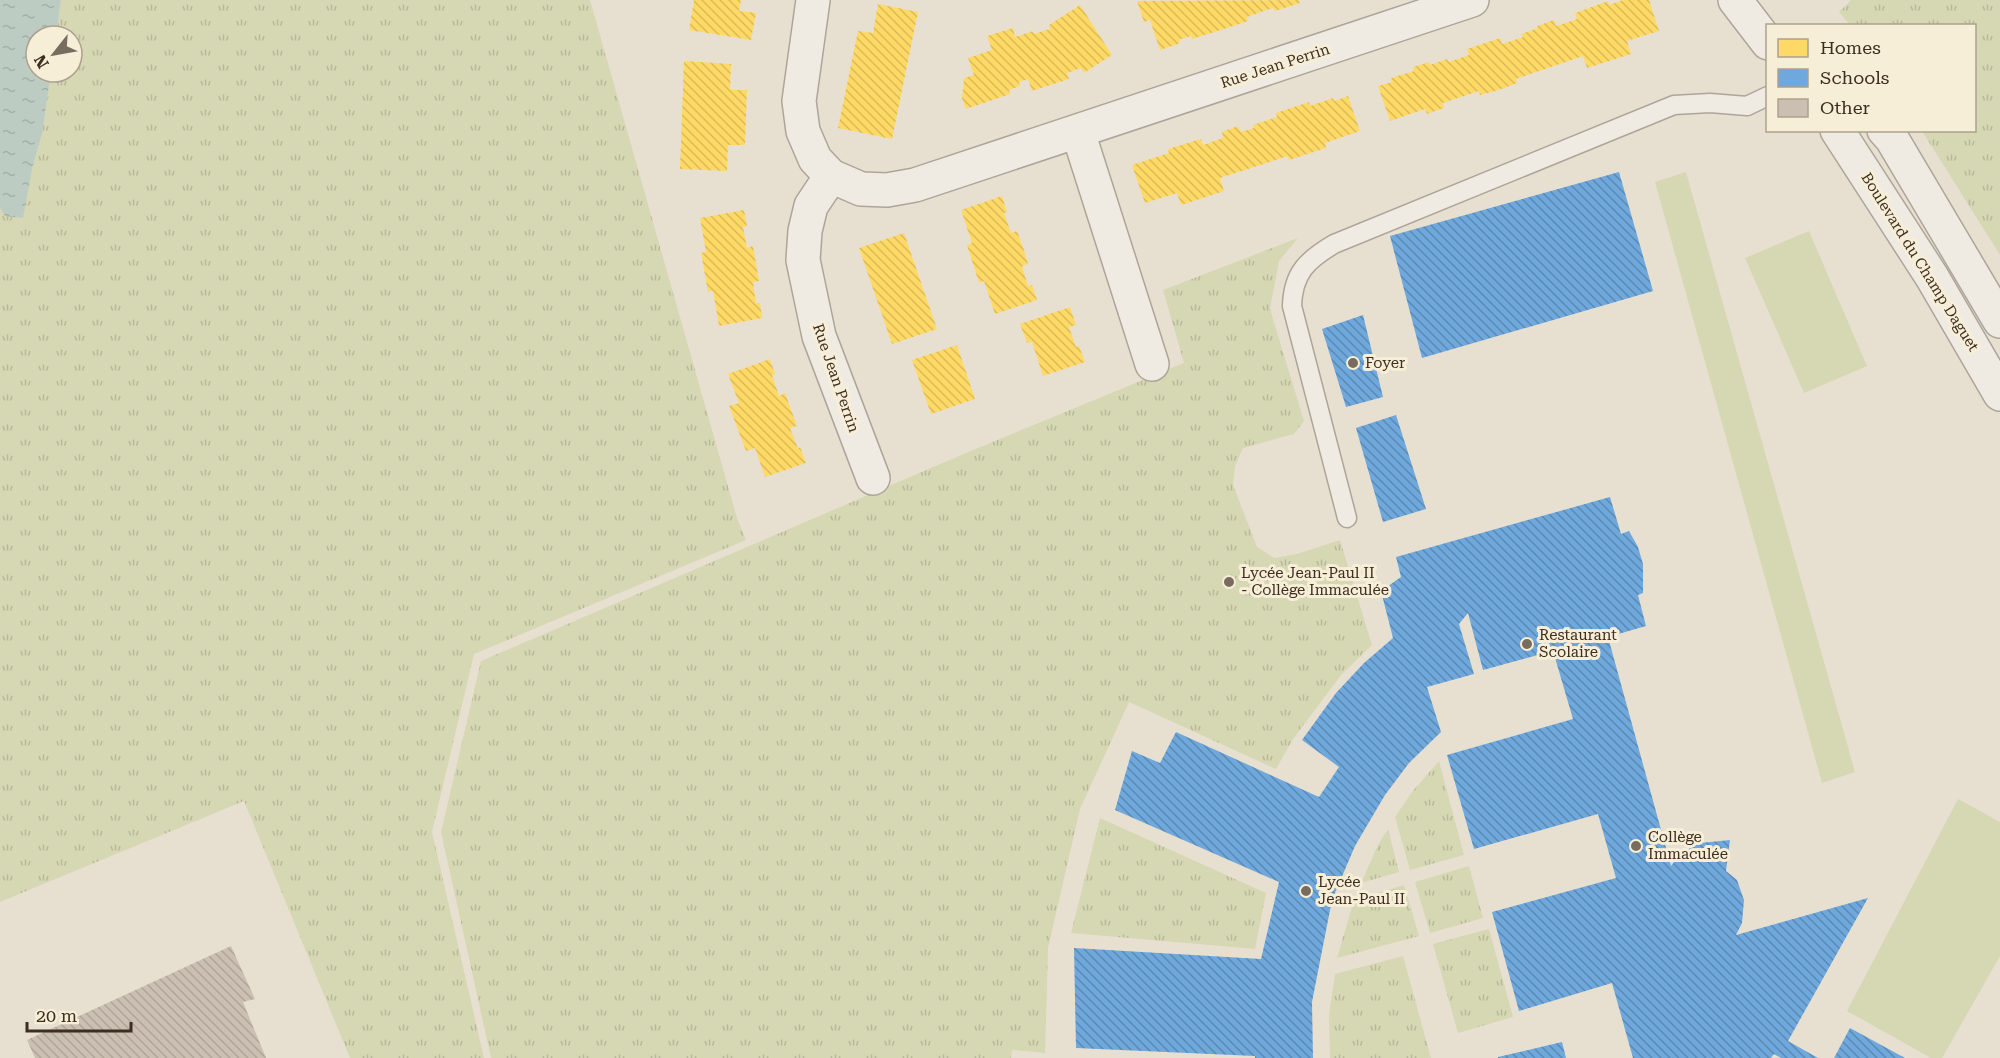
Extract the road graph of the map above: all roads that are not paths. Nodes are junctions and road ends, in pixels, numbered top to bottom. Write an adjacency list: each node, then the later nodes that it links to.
1 (813, 0): 9 (street, Rue Jean Perrin)
2 (1472, 0): 6 (street, Rue Jean Perrin)
3 (1735, 0): 4 (street)
4 (1766, 42)
5 (1766, 96): 14 (lane)
6 (1078, 132): 9 (street, Rue Jean Perrin); 11 (street)
7 (1838, 132): 12 (street, Boulevard du Champ Daguet)
8 (1886, 132): 10 (street)
9 (831, 176): 13 (street, Rue Jean Perrin)
10 (2000, 321)
11 (1152, 364)
12 (2000, 394)
13 (873, 478)
14 (1347, 518)

